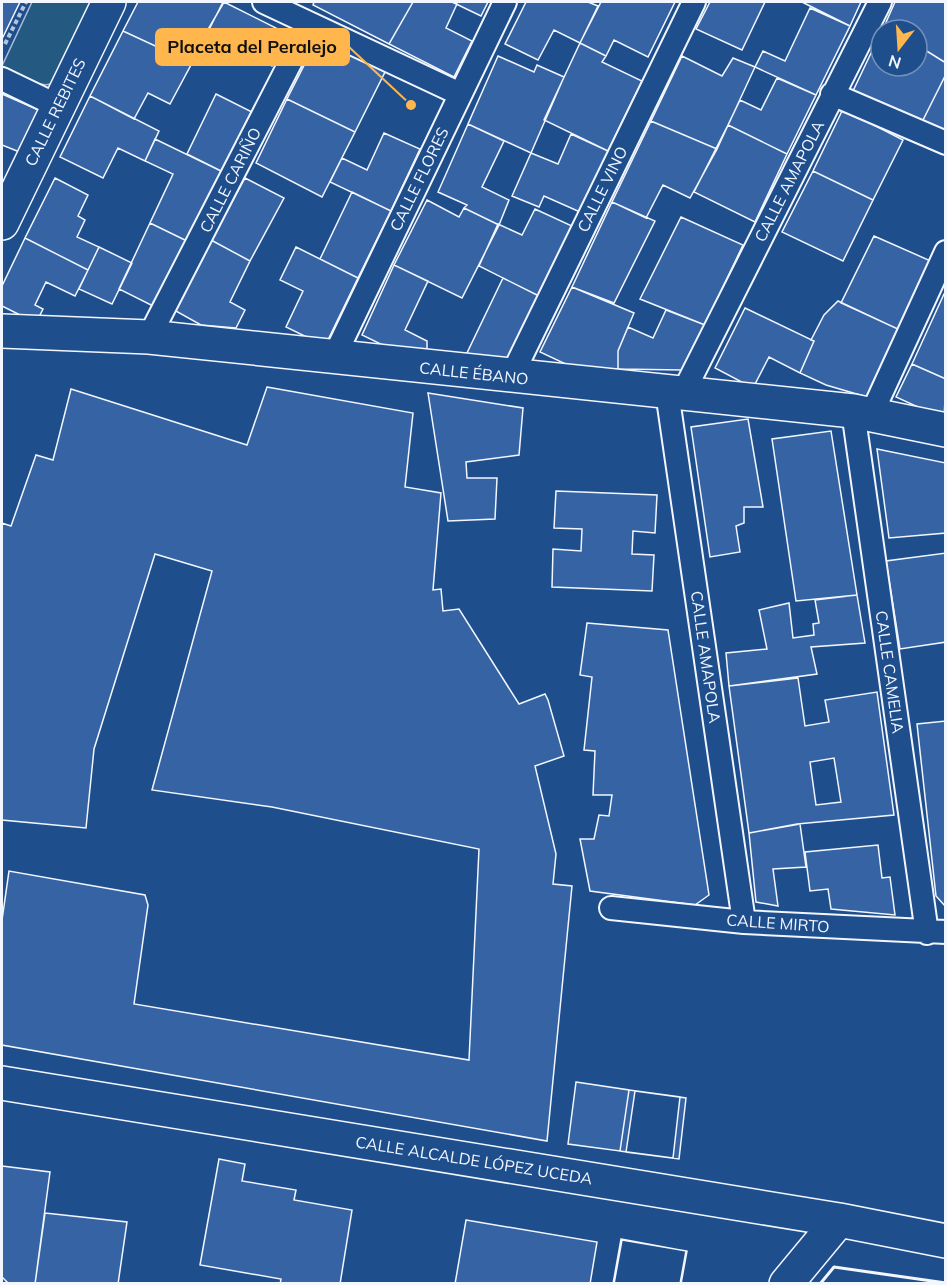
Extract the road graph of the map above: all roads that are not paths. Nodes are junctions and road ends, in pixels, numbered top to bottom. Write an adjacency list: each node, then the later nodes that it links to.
1 (109, 2): 10 (street, CALLE REBITES)
2 (264, 2): 6 (lane)
3 (505, 2): 8 (lane, CALLE FLORES)
4 (694, 2): 17 (lane, CALLE VINO)
5 (880, 2): 9 (lane, CALLE AMAPOLA)
6 (310, 24): 8 (lane); 15 (lane, CALLE CARIÑO)
7 (2, 79): 10 (lane)
8 (460, 94): 16 (lane, CALLE FLORES)
9 (832, 94): 11 (lane); 18 (lane, CALLE AMAPOLA)
10 (58, 106): 12 (street, CALLE REBITES)
11 (945, 143)
12 (2, 223)
13 (945, 252): 19 (lane)
14 (2, 331): 15 (street, CALLE ÉBANO)
15 (149, 337): 16 (street, CALLE ÉBANO)
16 (334, 357): 17 (street, CALLE ÉBANO)
17 (511, 377): 18 (street, CALLE ÉBANO)
18 (675, 393): 19 (street, CALLE ÉBANO); 22 (lane, CALLE AMAPOLA)
19 (863, 412): 20 (street, CALLE ÉBANO); 23 (lane, CALLE CAMELIA)
20 (945, 430)
21 (610, 908): 22 (lane, CALLE MIRTO)
22 (744, 922): 23 (lane, CALLE MIRTO)
23 (936, 932)
24 (2, 1083): 25 (street, CALLE ALCALDE LÓPEZ UCEDA)
25 (839, 1220): 26 (street, CALLE ALCALDE LÓPEZ UCEDA); 27 (street)
26 (945, 1241)
27 (786, 1284)

